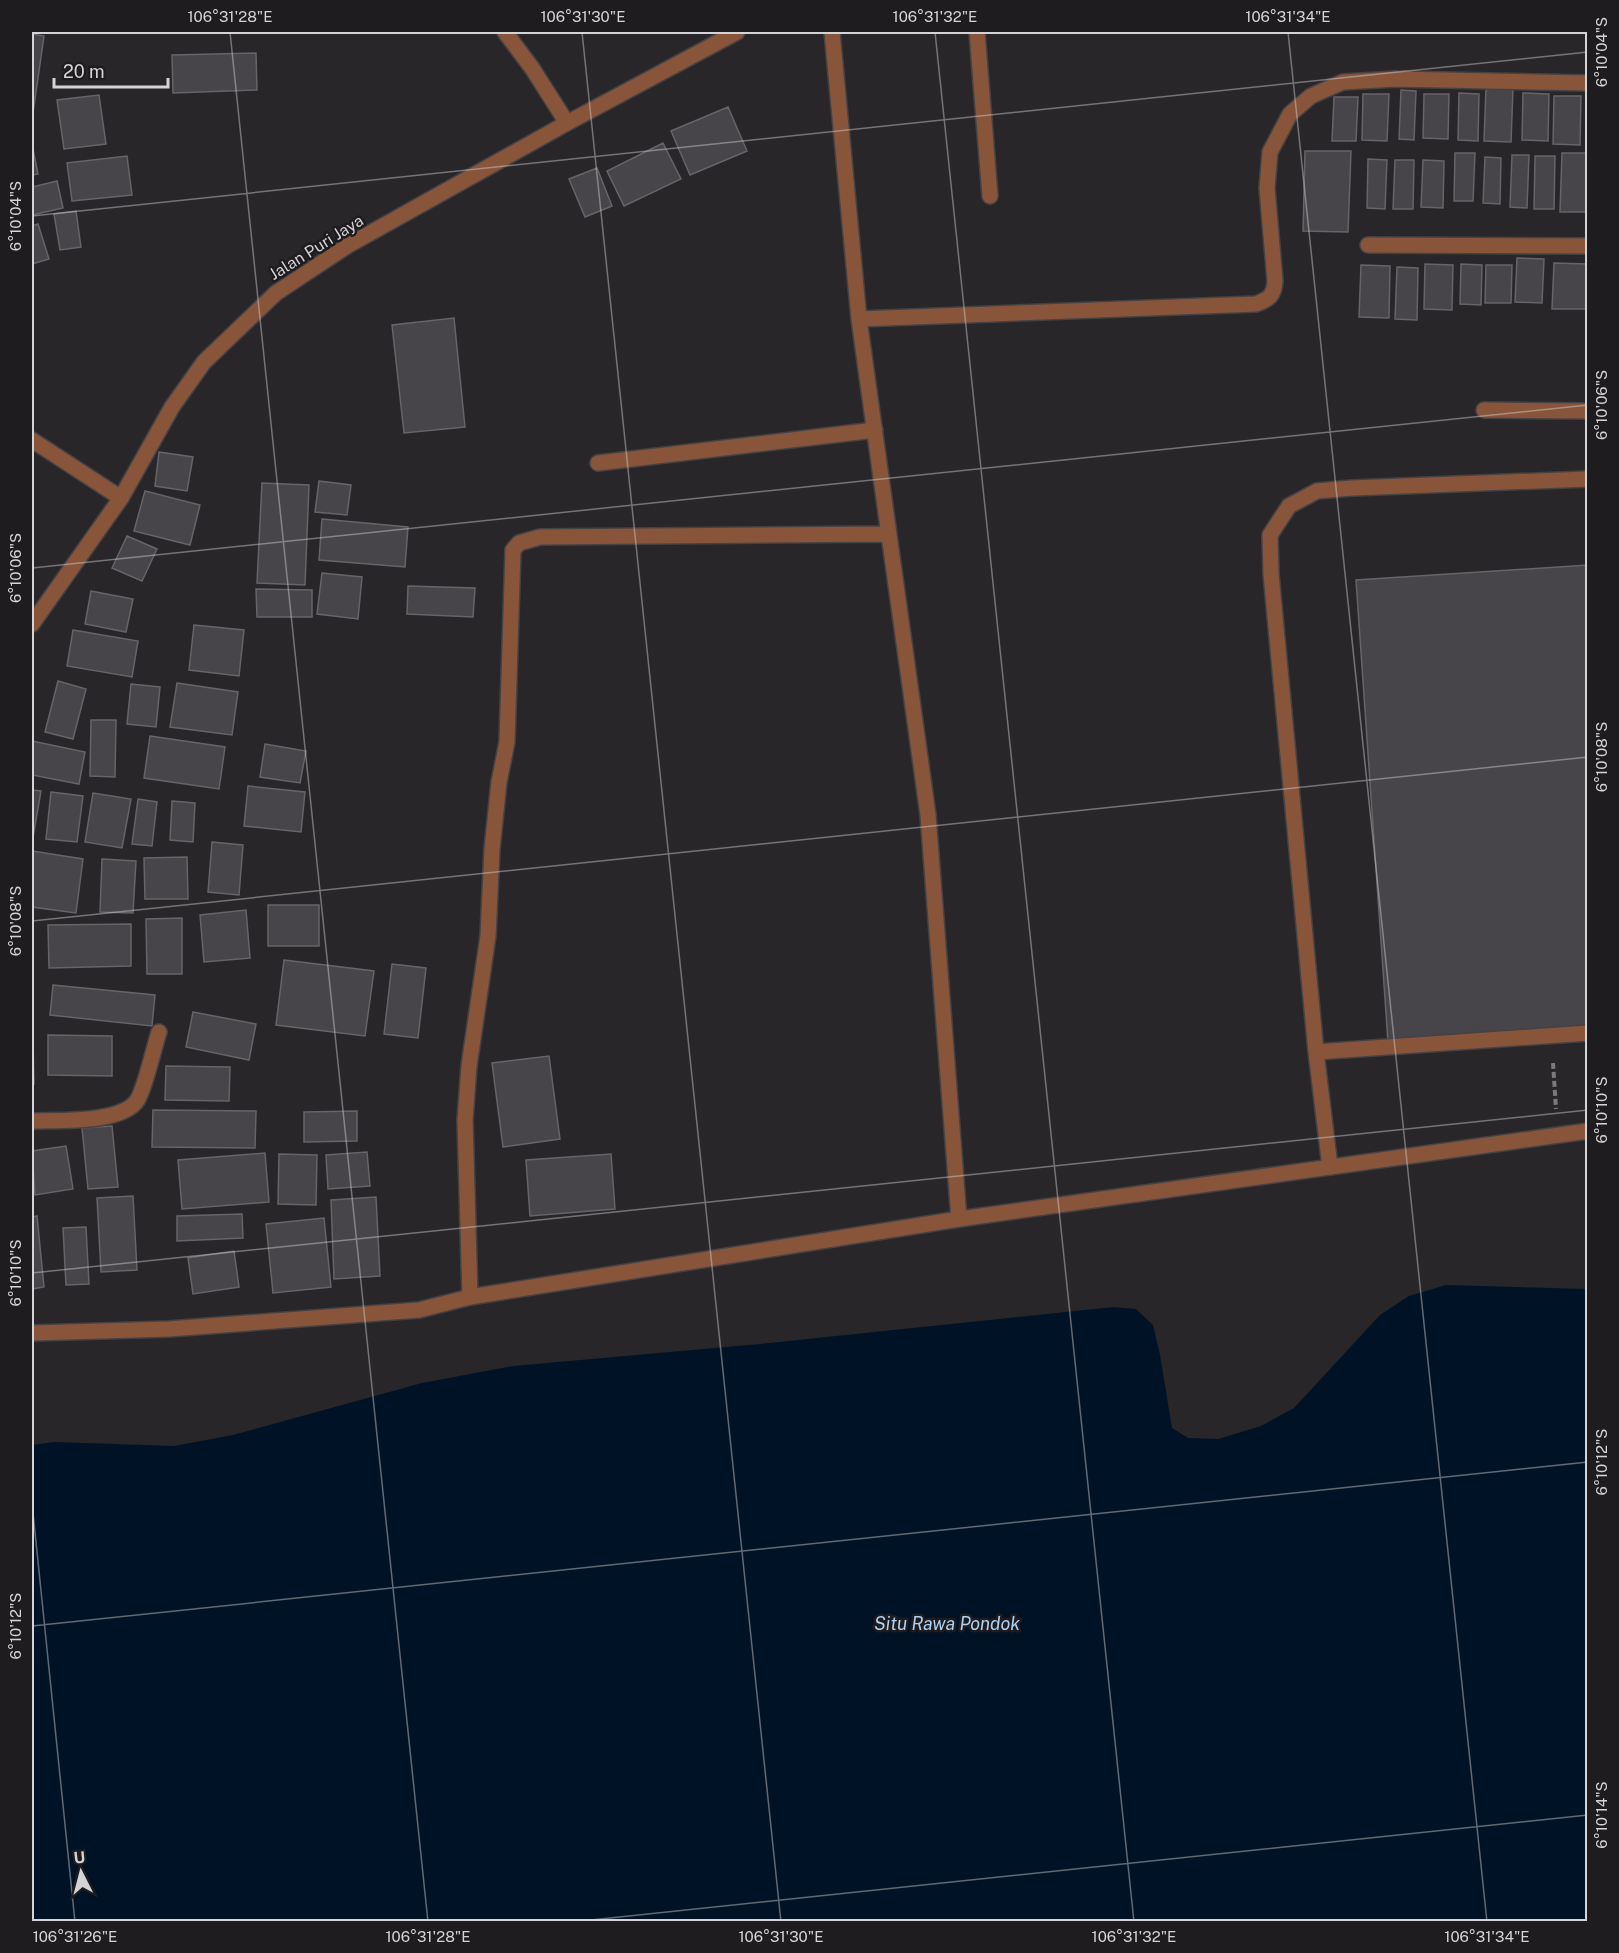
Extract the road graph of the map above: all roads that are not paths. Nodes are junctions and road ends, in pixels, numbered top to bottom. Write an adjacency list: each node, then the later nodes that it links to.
1 (505, 32): 6 (street)
2 (737, 32): 6 (street, Jalan Puri Jaya)
3 (832, 32): 10 (street)
4 (976, 32): 7 (street)
5 (1587, 83): 10 (street)
6 (567, 123): 17 (street, Jalan Puri Jaya)
7 (990, 196)
8 (1368, 245): 9 (street)
9 (1587, 246)
10 (859, 319): 13 (street)
11 (1484, 410): 12 (street)
12 (1587, 411)
13 (875, 430): 15 (street); 18 (street)
14 (32, 440): 17 (street)
15 (598, 463)
16 (1587, 479): 22 (street)
17 (121, 498): 19 (street, Jalan Puri Jaya)
18 (888, 534): 26 (street); 27 (street)
19 (32, 624)
20 (159, 1032): 23 (street)
21 (1587, 1033): 22 (street)
22 (1316, 1052): 25 (street)
23 (32, 1121)
24 (1587, 1131): 25 (street)
25 (1330, 1167): 26 (street)
26 (959, 1219): 27 (street)
27 (470, 1297): 28 (street)
28 (32, 1333)

